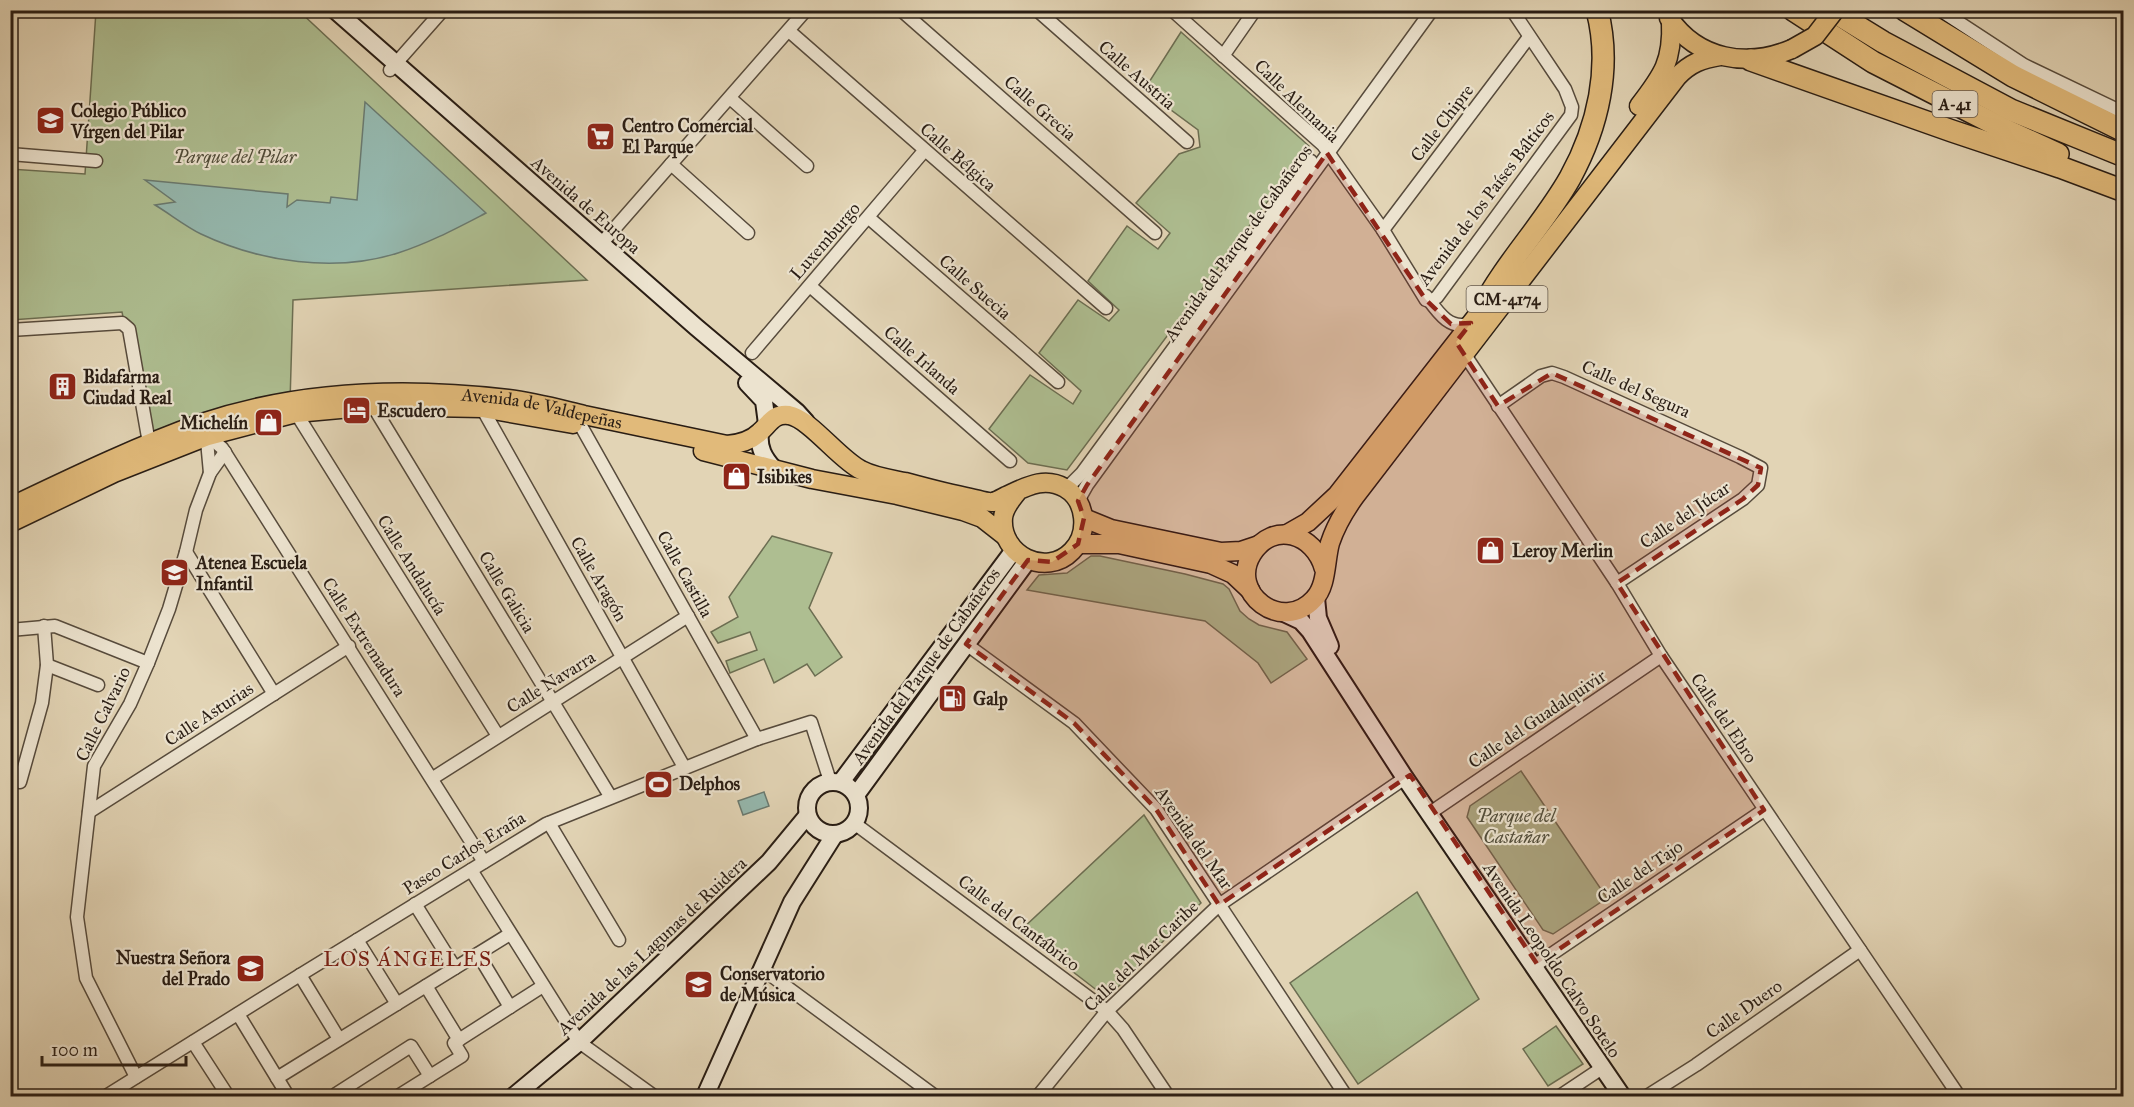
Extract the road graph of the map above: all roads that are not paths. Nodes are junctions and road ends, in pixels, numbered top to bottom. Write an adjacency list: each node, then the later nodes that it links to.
1 (322, 10): 23 (main road, Avenida de Europa)
2 (335, 10): 23 (main road, Avenida de Europa)
3 (443, 10): 23 (street)
4 (806, 10): 18 (street)
5 (901, 10): 40 (street, Calle Grecia)
6 (1037, 10): 27 (street, Calle Austria)
7 (1172, 10): 20 (street, Calle Alemania)
8 (1255, 10): 20 (street)
9 (1422, 10): 28 (street, Avenida del Parque de Cabañeros)
10 (1432, 10): 28 (street, Avenida del Parque de Cabañeros)
11 (1512, 10): 19 (street, Avenida de los Países Bálticos)
12 (1597, 10): 45 (highway)
13 (1792, 10): 35 (highway, A-41)
14 (1833, 10): 22 (main road, bridge); 31 (highway, A-41)
15 (1905, 10): 26 (highway)
16 (1940, 10): 25 (street)
17 (1667, 16): 21 (main road, CM-4174); 45 (main road, CM-4174)
18 (789, 31): 24 (street); 29 (street, Calle Bélgica)
19 (1529, 37): 38 (street, Calle Chipre); 43 (street, Avenida de los Países Bálticos)
20 (1222, 56): 28 (street, Calle Alemania)
21 (1720, 56): 22 (main road, CM-4174); 48 (main road, CM-4174)
22 (1751, 60): 36 (highway)
23 (393, 67): 41 (main road, Avenida de Europa); 55 (main road, Avenida de Europa)
24 (730, 98): 33 (street); 34 (street)
25 (2124, 113)
26 (2124, 131)
27 (1187, 142)
28 (1325, 149): 38 (street, Calle Alemania); 65 (street, Avenida del Parque de Cabañeros)
29 (924, 151): 37 (street, Luxemburgo); 44 (street, Calle Bélgica)
30 (10, 154): 32 (street)
31 (2124, 156)
32 (96, 160)
33 (671, 164): 39 (street); 41 (street)
34 (807, 166)
35 (2124, 183)
36 (2124, 191)
37 (868, 218): 42 (street, Luxemburgo); 49 (street, Calle Suecia)
38 (1383, 230): 43 (street, Calle Alemania)
39 (748, 232)
40 (1155, 233)
41 (601, 244): 57 (main road, Avenida de Europa)
42 (810, 286): 47 (street, Luxemburgo); 60 (street, Calle Irlanda)
43 (1425, 296): 45 (street, Calle Alemania)
44 (1106, 308)
45 (1476, 316): 68 (main road, CM-4174)
46 (10, 330): 58 (street)
47 (752, 353)
48 (1465, 355): 51 (street, Calle del Ebro); 73 (main road, CM-4174)
49 (1058, 382)
50 (373, 406): 52 (main road, Avenida de Valdepeñas); 53 (main road, Avenida de Valdepeñas); 89 (street, Calle Galicia)
51 (1498, 406): 61 (street, Calle del Segura); 74 (street, Calle del Ebro)
52 (482, 408): 54 (main road, Avenida de Valdepeñas); 84 (street, Calle Aragón)
53 (296, 413): 56 (main road, Avenida de Valdepeñas); 90 (street, Calle Andalucía)
54 (581, 426): 62 (main road, Avenida de Valdepeñas); 78 (street, Calle Castilla)
55 (763, 428): 56 (main road, Avenida de Valdepeñas); 57 (main road, Avenida de Valdepeñas); 62 (main road, Avenida de Europa)
56 (206, 429): 58 (main road, Avenida de Valdepeñas); 59 (street, Calle Extremadura); 63 (street, Calle Calvario); 67 (main road, Avenida de Valdepeñas)
57 (810, 429): 64 (main road, Avenida de Valdepeñas)
58 (149, 443): 66 (main road, Avenida de Valdepeñas)
59 (225, 452): 63 (street, Calle Calvario); 82 (street, Calle Extremadura)
60 (1010, 461)
61 (1761, 468): 74 (street, Calle del Júcar)
62 (774, 470): 71 (main road, Avenida de Valdepeñas)
63 (210, 473): 72 (street, Calle Calvario)
64 (1018, 490): 65 (main road); 71 (main road)
65 (1076, 503): 69 (main road); 70 (main road)
66 (10, 507)
67 (10, 523)
68 (1287, 534): 70 (main road); 73 (main road)
69 (1078, 544): 71 (main road); 75 (main road)
70 (1259, 545): 75 (main road)
71 (1016, 549): 81 (main road, Avenida del Parque de Cabañeros); 96 (main road, Avenida del Parque de Cabañeros)
72 (186, 552): 85 (street, Calle Calvario); 88 (street)
73 (1324, 568): 76 (main road)
74 (1617, 583): 83 (street, Calle del Ebro)
75 (1250, 590): 77 (main road)
76 (1316, 598): 77 (main road); 100 (main road, Avenida Leopoldo Calvo Sotelo)
77 (1284, 613): 94 (main road, Avenida Leopoldo Calvo Sotelo)
78 (688, 616): 84 (street, Calle Navarra); 91 (street, Calle Castilla)
79 (44, 626): 80 (street); 85 (street); 86 (street)
80 (10, 630)
81 (966, 644): 97 (main road, Avenida del Parque de Cabañeros); 109 (street, Avenida del Mar)
82 (349, 646): 88 (street, Calle Asturias); 93 (street, Calle Extremadura)
83 (1661, 656): 99 (street, Calle del Ebro); 100 (street, Calle del Guadalquivir)
84 (623, 658): 89 (street, Calle Navarra); 92 (street, Calle Aragón)
85 (148, 663): 101 (street, Calle Calvario)
86 (47, 665): 87 (street); 95 (street)
87 (98, 684)
88 (274, 694): 101 (street, Calle Asturias)
89 (552, 702): 90 (street, Calle Navarra); 98 (street, Calle Galicia)
90 (498, 736): 93 (street, Calle Navarra)
91 (757, 739): 92 (street, Paseo Carlos Eraña); 96 (street, Paseo Carlos Eraña)
92 (684, 767): 98 (street, Paseo Carlos Eraña)
93 (433, 778): 106 (street, Calle Extremadura)
94 (1405, 778): 109 (street, Calle del Mar Caribe); 129 (main road, Avenida Leopoldo Calvo Sotelo)
95 (20, 782)
96 (835, 782): 97 (main road); 102 (main road)
97 (856, 795): 104 (main road)
98 (610, 796): 103 (street, Paseo Carlos Eraña)
99 (1764, 810): 113 (street, Calle del Ebro); 115 (street, Calle del Tajo)
100 (1433, 811): 115 (main road, Avenida Leopoldo Calvo Sotelo)
101 (89, 812): 131 (street, Calle Calvario)
102 (807, 816): 105 (main road); 128 (main road, Avenida de las Lagunas de Ruidera)
103 (549, 823): 106 (street, Paseo Carlos Eraña); 112 (street)
104 (854, 823): 105 (main road); 123 (street, Calle del Cantábrico)
105 (836, 834): 117 (main road)
106 (484, 861): 107 (street, Paseo Carlos Eraña)
107 (471, 870): 108 (street, Paseo Carlos Eraña); 110 (street)
108 (415, 904): 111 (street, Paseo Carlos Eraña); 116 (street)
109 (1219, 906): 123 (street, Calle del Mar Caribe); 144 (street, Avenida del Mar)
110 (510, 934): 114 (street); 120 (street)
111 (357, 940): 118 (street, Paseo Carlos Eraña); 121 (street)
112 (619, 940)
113 (1860, 950): 148 (street, Calle Duero); 149 (street, Calle del Ebro)
114 (478, 954): 116 (street); 122 (street)
115 (1537, 964): 147 (main road, Avenida Leopoldo Calvo Sotelo)
116 (455, 968): 119 (street)
117 (761, 968): 140 (main road); 141 (street)
118 (300, 975): 124 (street, Paseo Carlos Eraña); 125 (street)
119 (426, 986): 121 (street); 126 (street)
120 (543, 986): 122 (street); 128 (street)
121 (397, 1004): 125 (street)
122 (510, 1007): 126 (street)
123 (1107, 1011): 142 (street, Calle del Mar Caribe); 143 (street, Calle del Cantábrico)
124 (238, 1014): 127 (street, Paseo Carlos Eraña); 132 (street)
125 (339, 1039): 132 (street)
126 (459, 1040): 130 (street)
127 (193, 1042): 131 (street, Paseo Carlos Eraña); 134 (street)
128 (579, 1042): 138 (main road, Avenida de las Lagunas de Ruidera); 139 (street)
129 (1602, 1068): 145 (street); 146 (main road, Avenida Leopoldo Calvo Sotelo)
130 (430, 1076): 136 (street); 137 (street)
131 (136, 1077): 133 (street, Paseo Carlos Eraña)
132 (277, 1078): 135 (street)
133 (106, 1096)
134 (228, 1096)
135 (288, 1096)
136 (337, 1096)
137 (398, 1096)
138 (514, 1096)
139 (654, 1096)
140 (705, 1096)
141 (935, 1096)
142 (1038, 1096)
143 (1168, 1096)
144 (1346, 1096)
145 (1560, 1096)
146 (1622, 1096)
147 (1628, 1096)
148 (1647, 1096)
149 (1959, 1096)

